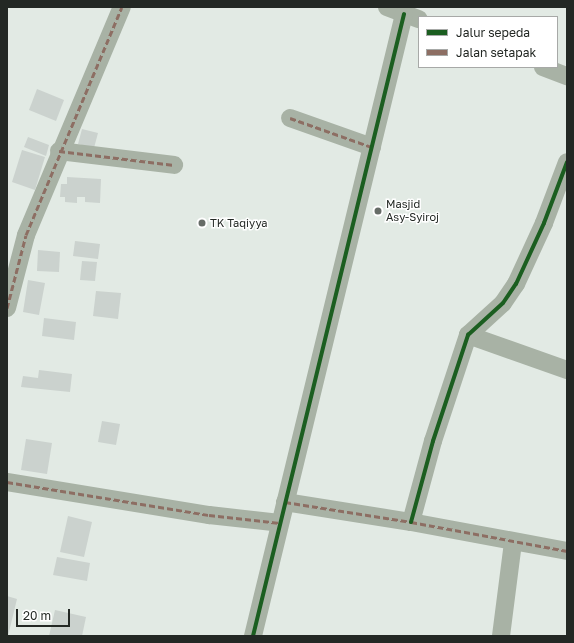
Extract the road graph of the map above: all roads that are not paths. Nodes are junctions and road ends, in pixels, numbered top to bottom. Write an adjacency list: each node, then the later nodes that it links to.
1 (122, 7): 8 (street)
2 (387, 7): 3 (street)
3 (411, 16): 7 (street)
4 (546, 68): 5 (street)
5 (567, 76)
6 (290, 118): 7 (street)
7 (372, 147): 15 (street)
8 (59, 151): 10 (street); 11 (street)
9 (567, 162): 12 (street)
10 (174, 165)
11 (7, 308)
12 (468, 334): 13 (street); 16 (street)
13 (567, 370)
14 (7, 482): 17 (street)
15 (285, 502): 16 (street); 17 (street)
16 (411, 522): 18 (street)
17 (280, 523): 20 (street)
18 (513, 542): 19 (street); 21 (street)
19 (567, 551)
20 (253, 636)
21 (501, 636)

